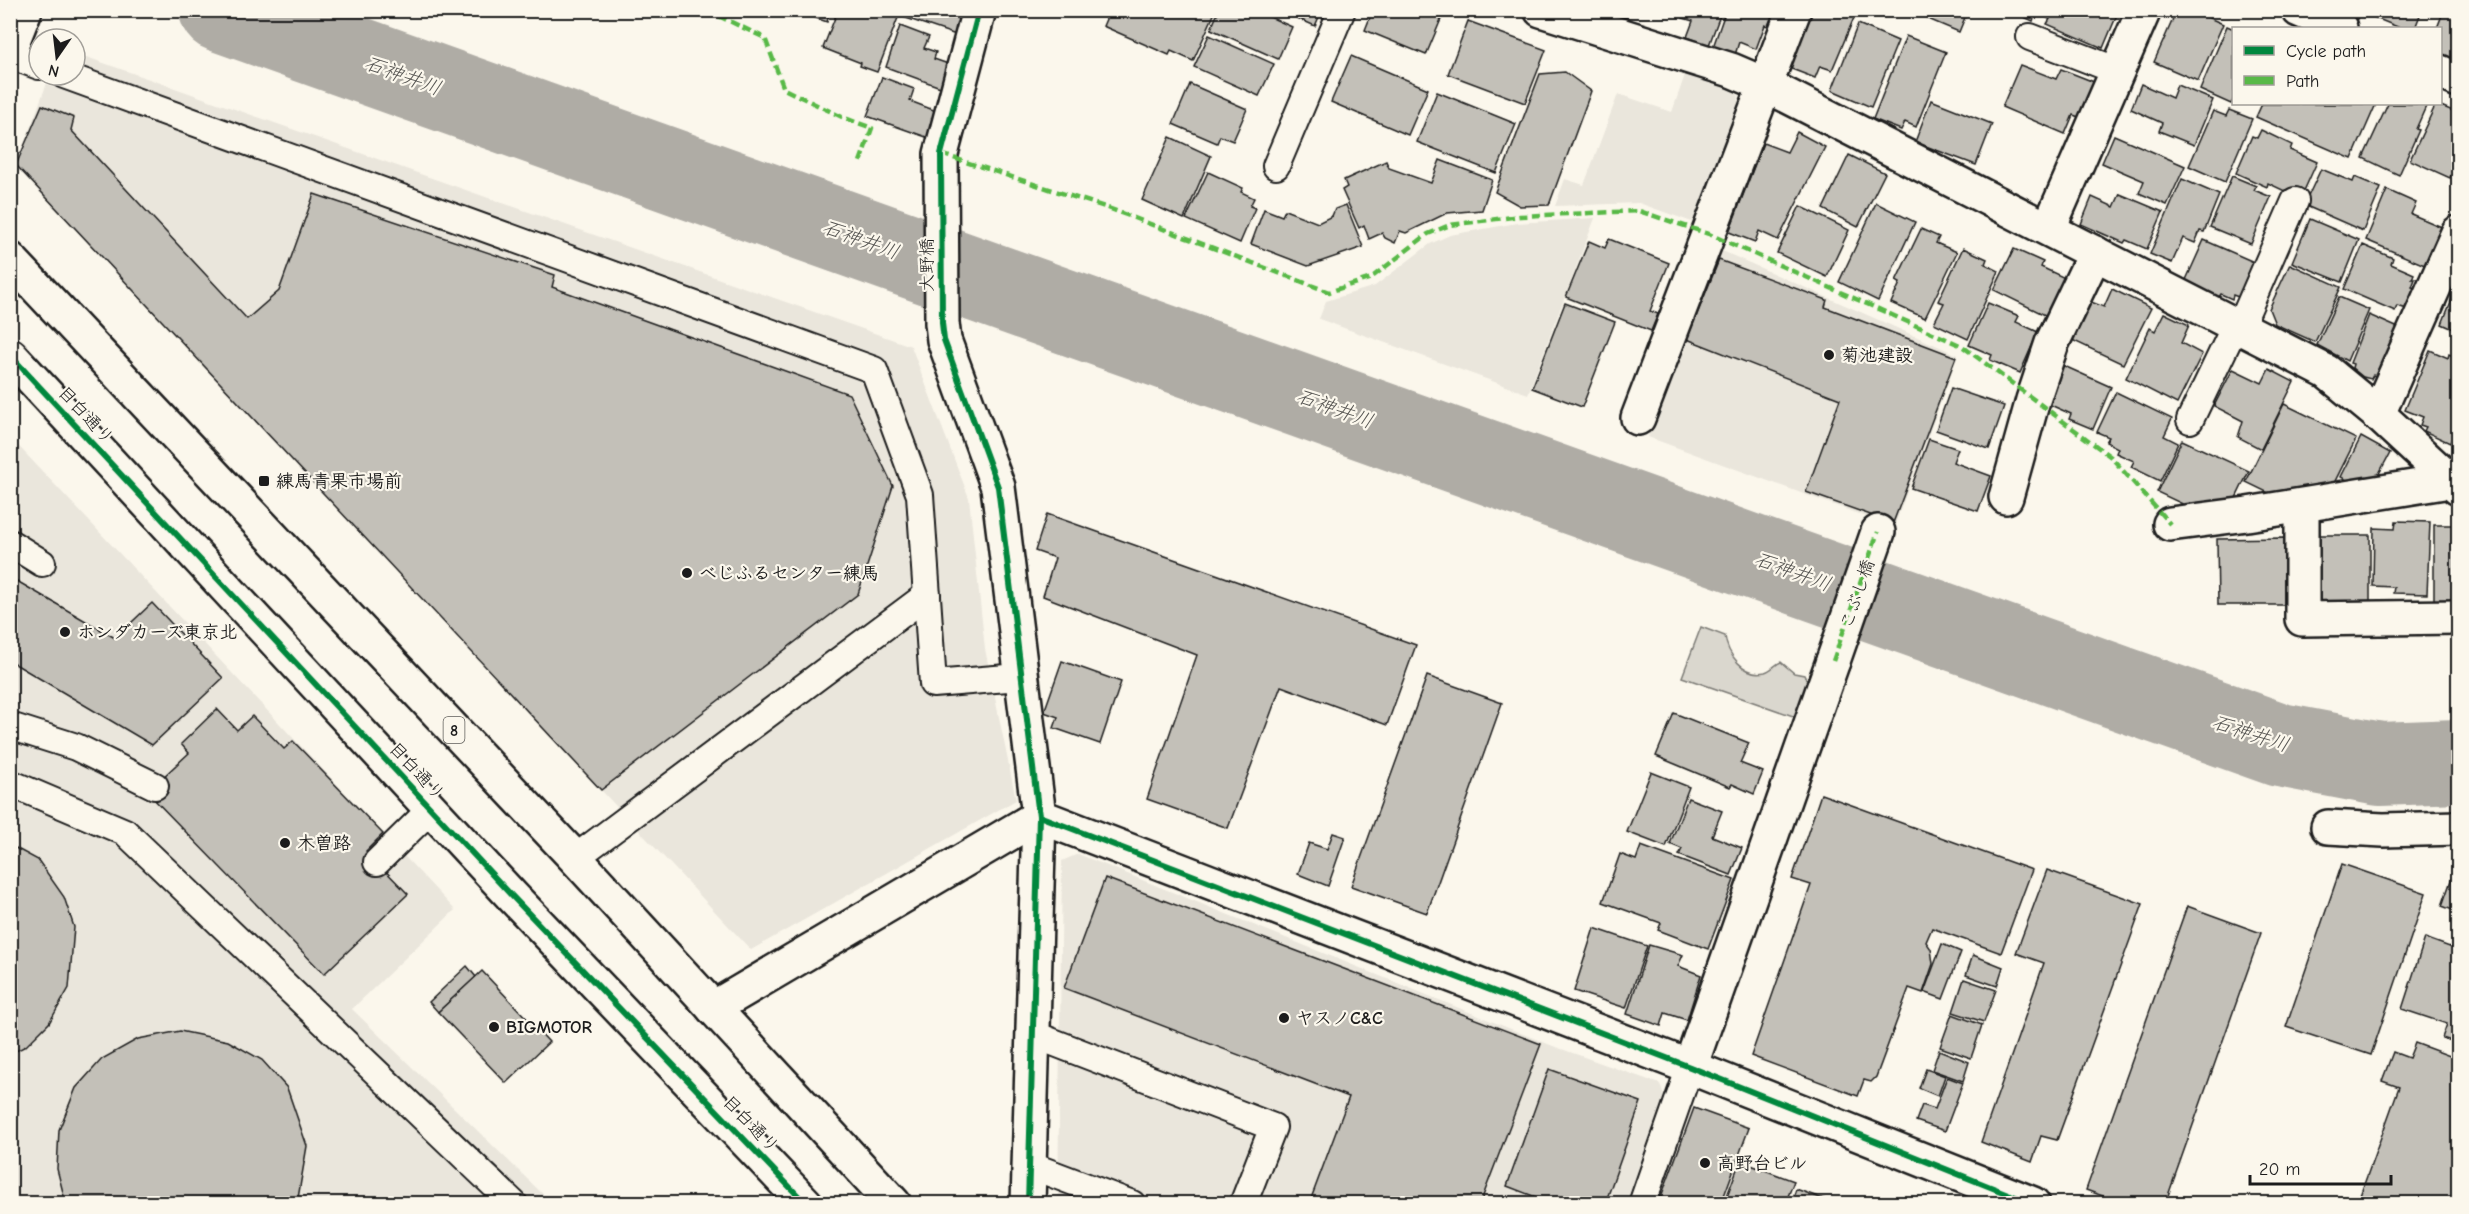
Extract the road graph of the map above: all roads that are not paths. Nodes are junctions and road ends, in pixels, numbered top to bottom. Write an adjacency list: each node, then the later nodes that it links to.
1 (26, 10): 10 (street)
2 (979, 10): 38 (street, 大野橋)
3 (1342, 10): 18 (lane)
4 (1541, 10): 17 (street)
5 (1794, 10): 17 (street)
6 (2144, 10): 13 (street)
7 (2299, 10): 8 (street)
8 (2338, 27)
9 (2030, 37): 13 (lane)
10 (10, 48)
11 (10, 56): 12 (lane)
12 (27, 62)
13 (2118, 71): 20 (street)
14 (2442, 73): 15 (street)
15 (2458, 80)
16 (87, 83): 36 (lane)
17 (1766, 85): 20 (street); 27 (street)
18 (1276, 166)
19 (2295, 201): 24 (lane)
20 (2049, 228): 22 (street)
21 (2458, 233): 26 (street)
22 (2096, 253): 24 (street); 30 (street)
23 (10, 259): 46 (street, 8)
24 (2238, 325): 26 (street); 28 (lane)
25 (10, 355): 42 (street, 目白通り)
26 (2378, 414): 29 (street)
27 (1638, 418)
28 (2190, 420)
29 (2454, 484): 31 (street)
30 (2006, 497)
31 (2302, 506): 32 (street); 37 (street)
32 (2170, 524)
33 (1876, 537): 50 (street, こぶし橋)
34 (10, 543): 35 (lane)
35 (42, 562)
36 (927, 595): 38 (lane); 46 (lane)
37 (2458, 618)
38 (1020, 677): 43 (street, 大野橋)
39 (10, 726): 41 (lane)
40 (10, 783): 52 (lane)
41 (155, 786)
42 (431, 808): 47 (lane); 53 (street, 目白通り)
43 (1039, 816): 48 (street); 49 (street, 大野橋); 50 (street)
44 (2328, 827): 45 (street)
45 (2458, 828)
46 (575, 858): 48 (street, 8)
47 (377, 862)
48 (713, 1008): 54 (street, 8)
49 (1032, 1034): 51 (street, 大野橋); 57 (lane)
50 (1690, 1067): 58 (lane); 59 (street)
51 (1029, 1165): 55 (street, 大野橋); 56 (lane)
52 (514, 1203)
53 (806, 1203)
54 (894, 1203)
55 (1028, 1203)
56 (1132, 1203)
57 (1243, 1203)
58 (1641, 1203)
59 (2033, 1203)

